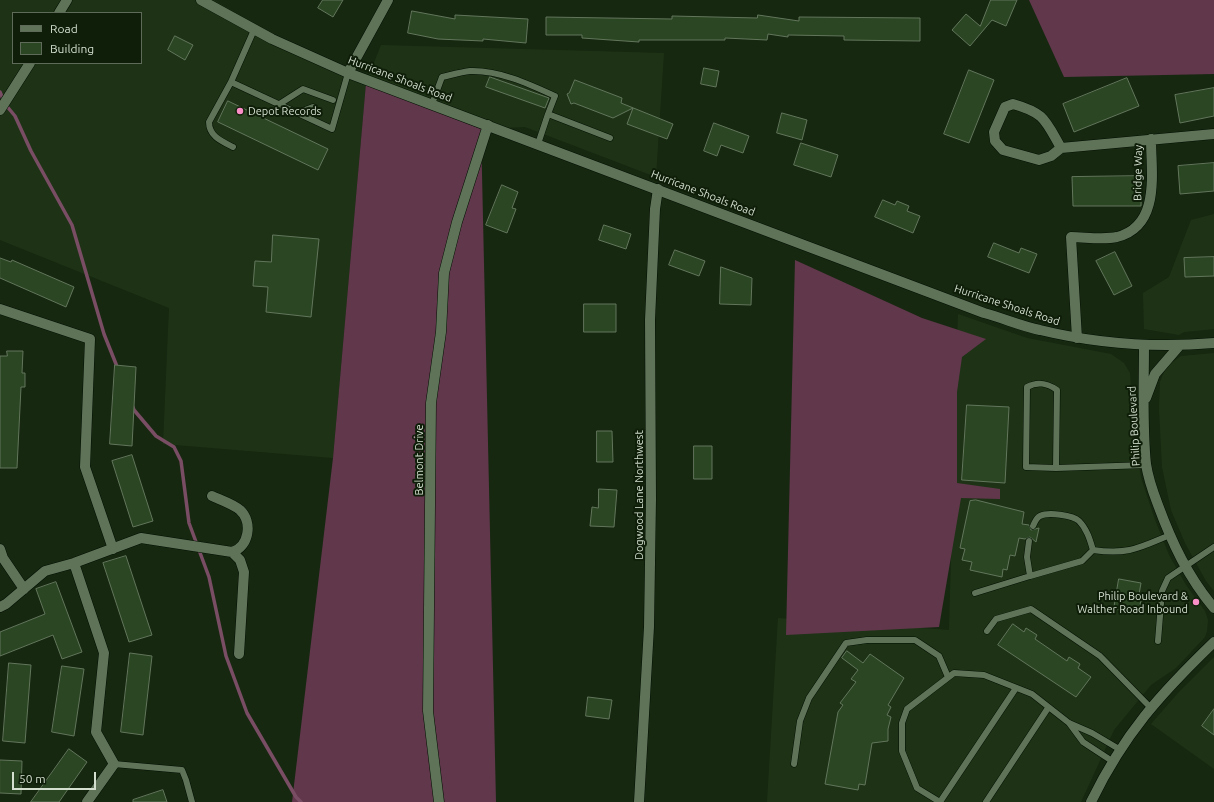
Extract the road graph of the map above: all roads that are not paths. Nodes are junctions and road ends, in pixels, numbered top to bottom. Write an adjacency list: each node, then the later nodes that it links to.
1 (67, 0): 4 (street)
2 (201, 0): 5 (street, Hurricane Shoals Road)
3 (388, 0): 7 (street)
4 (60, 12)
5 (254, 30): 7 (street, Hurricane Shoals Road); 8 (lane)
6 (29, 64): 15 (street)
7 (348, 73): 9 (lane); 12 (street, Hurricane Shoals Road)
8 (231, 82): 13 (lane); 23 (lane)
9 (341, 97): 10 (lane); 16 (lane)
10 (333, 100): 11 (lane); 13 (lane)
11 (325, 103)
12 (432, 104): 17 (lane); 18 (street, Hurricane Shoals Road)
13 (278, 105): 16 (lane)
14 (313, 106): 16 (lane)
15 (0, 110)
16 (296, 113)
17 (548, 114): 20 (lane); 22 (lane)
18 (488, 125): 22 (street, Hurricane Shoals Road); 65 (street, Belmont Drive)
19 (1214, 134): 21 (street, Bridge Way)
20 (610, 138)
21 (1151, 139): 24 (street, Bridge Way); 27 (street, Bridge Way)
22 (538, 144): 25 (street, Hurricane Shoals Road)
23 (233, 147)
24 (1061, 148): 24 (street, Bridge Way)
25 (658, 189): 27 (street, Hurricane Shoals Road); 66 (street, Dogwood Lane Northwest)
26 (0, 309): 40 (street)
27 (1076, 338): 29 (street, Hurricane Shoals Road)
28 (1214, 342): 30 (street, Hurricane Shoals Road)
29 (1144, 345): 30 (street, Hurricane Shoals Road); 31 (street, Philip Boulevard)
30 (1180, 346): 31 (street)
31 (1143, 403): 32 (street, Philip Boulevard)
32 (1146, 465): 33 (lane); 36 (street, Philip Boulevard)
33 (1056, 468): 33 (lane)
34 (212, 496): 42 (street)
35 (1033, 526): 41 (lane)
36 (1170, 536): 41 (lane); 44 (street, Philip Boulevard)
37 (1029, 541): 45 (lane)
38 (1214, 547): 44 (lane)
39 (0, 549): 46 (street)
40 (113, 549): 42 (street); 43 (street)
41 (1093, 550): 45 (lane)
42 (232, 552): 53 (street)
43 (74, 563): 46 (street); 61 (street)
44 (1186, 568): 49 (street, Philip Boulevard); 51 (lane)
45 (1030, 576): 47 (lane)
46 (24, 589): 48 (street)
47 (975, 593)
48 (0, 607)
49 (1214, 608)
50 (987, 631): 56 (lane)
51 (1158, 641)
52 (1214, 642): 56 (street)
53 (239, 654)
54 (948, 677): 55 (lane); 62 (lane); 67 (lane)
55 (1016, 688): 57 (lane); 67 (lane)
56 (1150, 707): 59 (street)
57 (1048, 708): 58 (lane); 68 (lane)
58 (1069, 723): 59 (lane); 60 (lane)
59 (1119, 750): 60 (street)
60 (1112, 761): 69 (street)
61 (114, 764): 63 (street); 64 (lane)
62 (794, 764)
63 (87, 802)
64 (192, 802)
65 (439, 802)
66 (639, 802)
67 (940, 802)
68 (986, 802)
69 (1091, 802)

